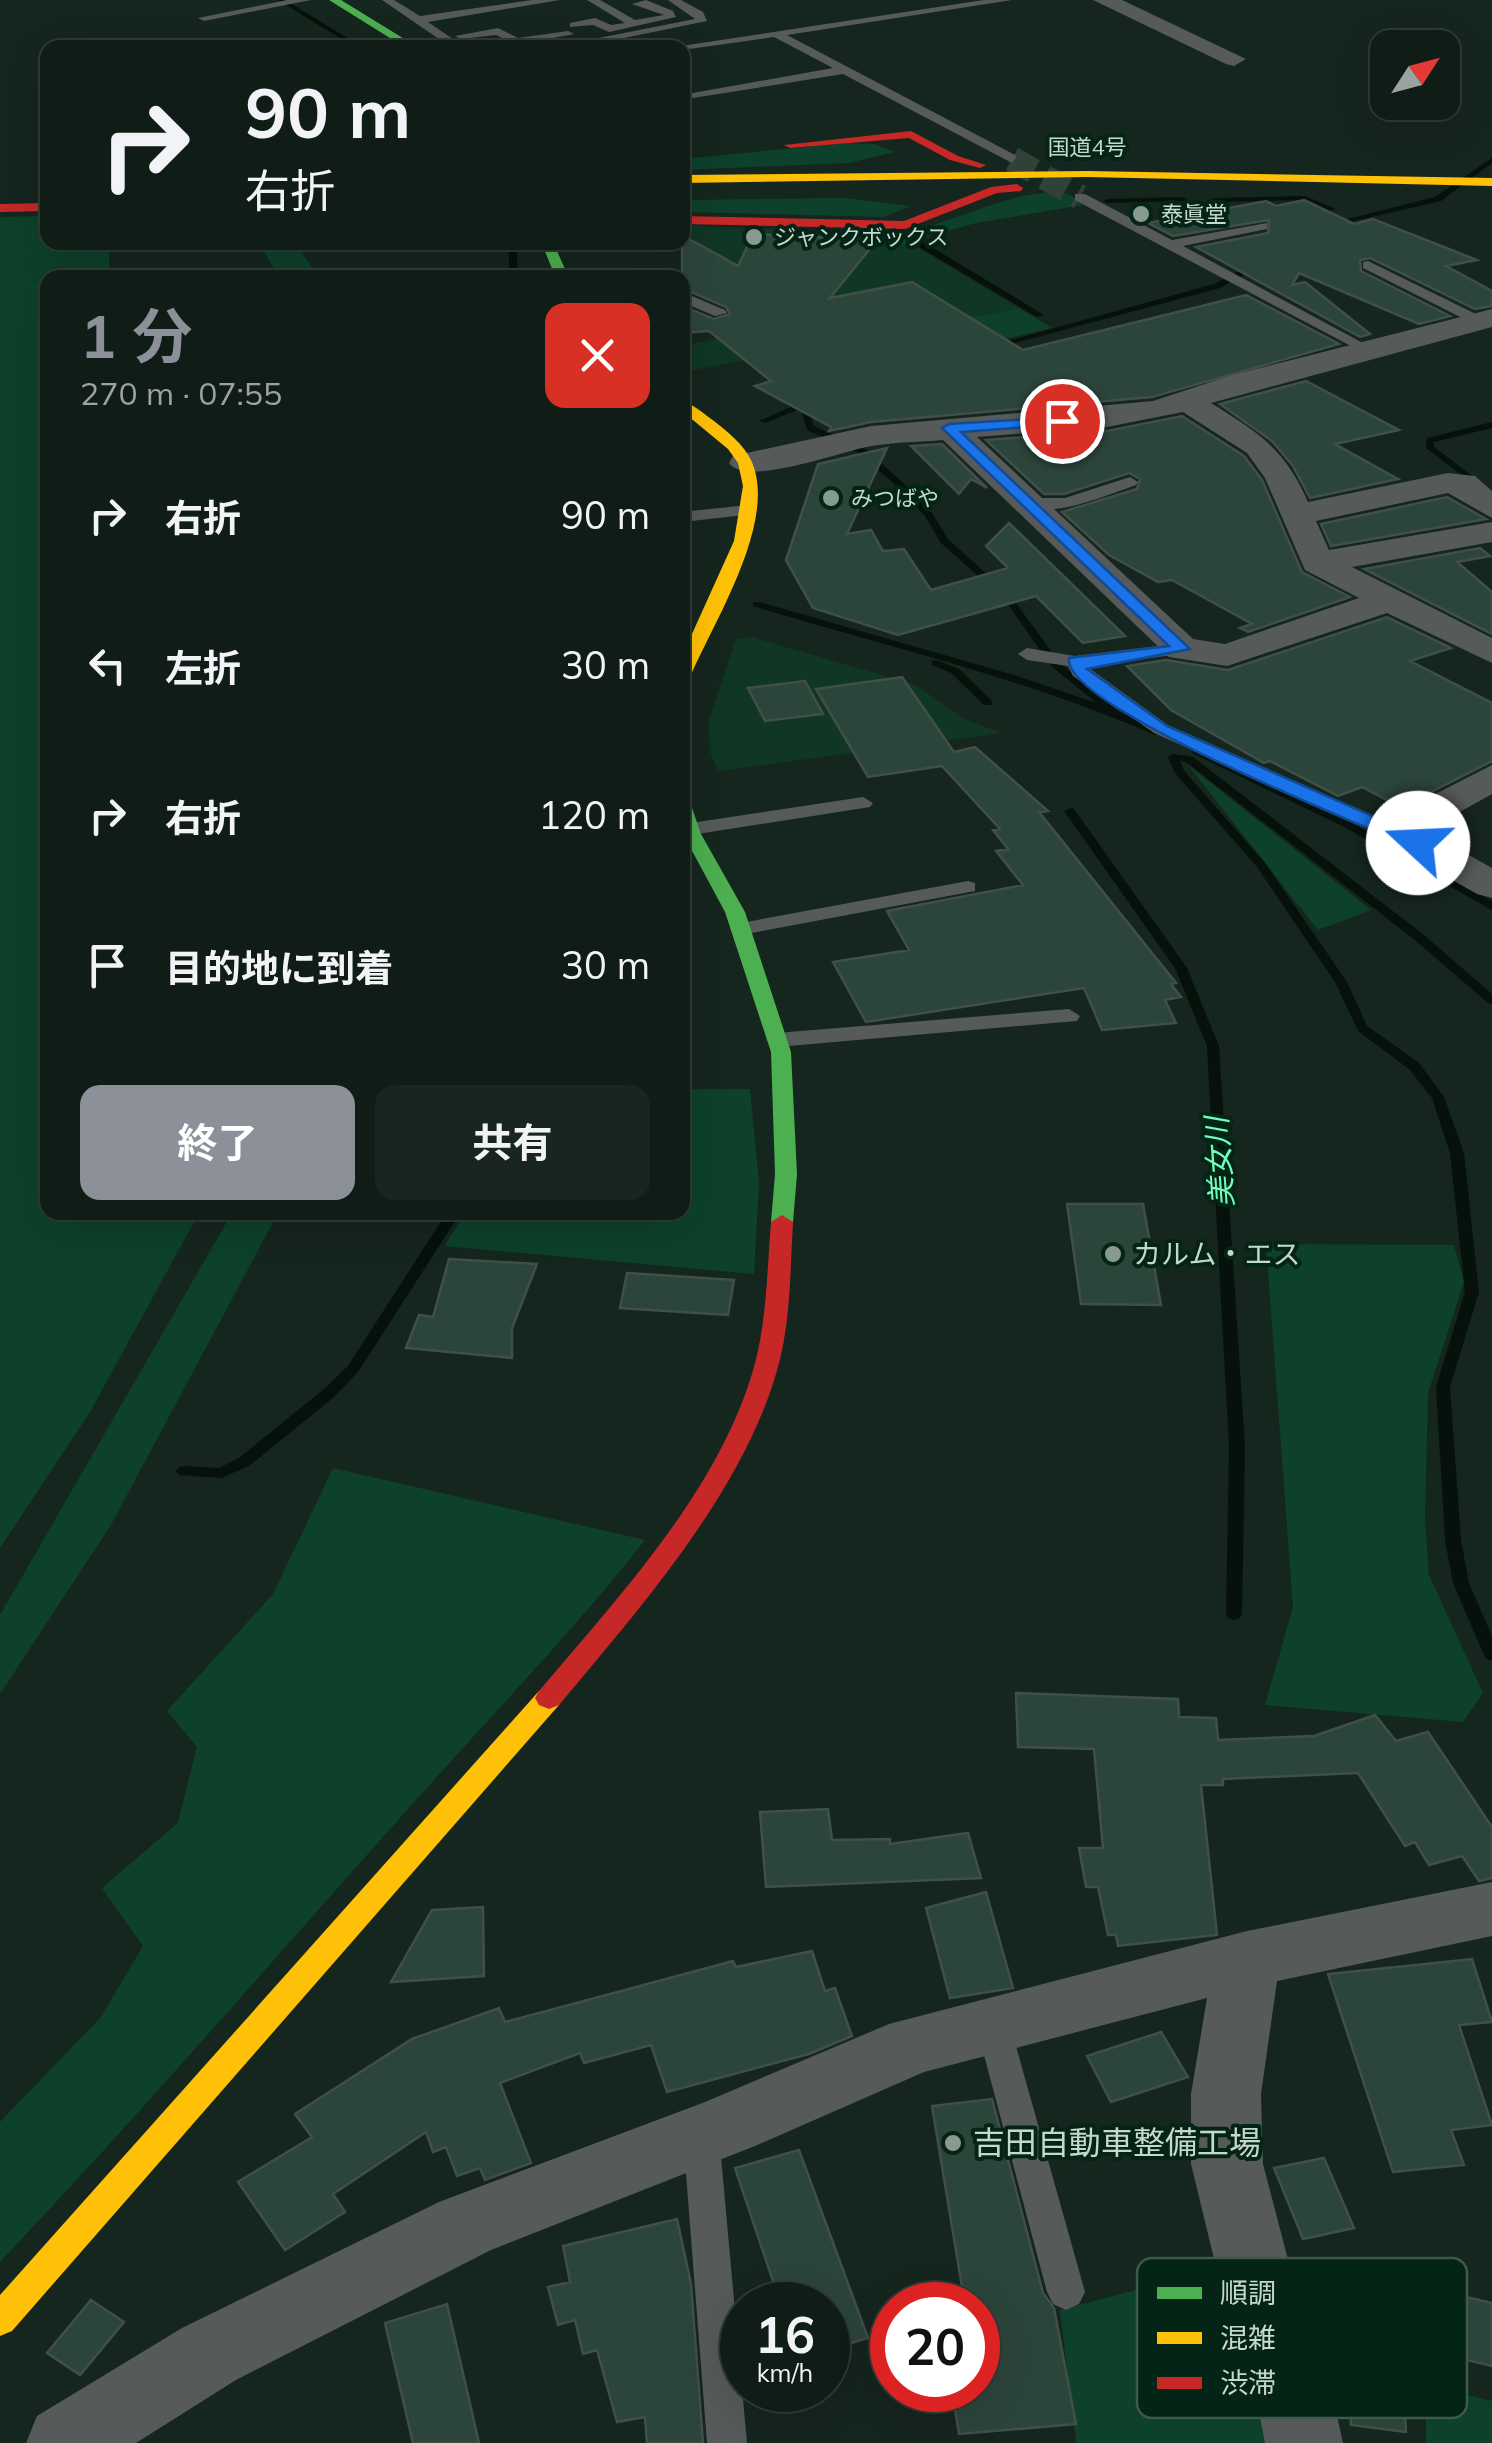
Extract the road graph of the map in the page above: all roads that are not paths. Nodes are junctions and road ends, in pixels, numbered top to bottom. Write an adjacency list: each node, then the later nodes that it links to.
1 (334, 0): 22 (main road)
2 (387, 0): 14 (lane)
3 (406, 0): 14 (lane)
4 (592, 0): 13 (lane)
5 (641, 0): 17 (lane)
6 (673, 0): 21 (lane)
7 (688, 0): 21 (lane)
8 (1006, 0): 20 (lane)
9 (1104, 0): 31 (street)
10 (302, 1): 15 (lane)
11 (515, 1): 12 (lane); 14 (lane)
12 (551, 6): 13 (lane); 18 (lane); 19 (lane)
13 (617, 14): 17 (lane)
14 (421, 16): 18 (lane); 23 (lane)
15 (204, 18)
16 (552, 24): 19 (lane)
17 (636, 25): 19 (lane); 21 (lane)
18 (446, 27): 24 (lane)
19 (572, 29): 27 (lane); 28 (lane)
20 (775, 33): 30 (lane); 32 (lane)
21 (653, 34): 29 (lane)
22 (401, 40)
23 (458, 40)
24 (459, 40)
25 (467, 40): 26 (lane)
26 (513, 40)
27 (525, 40)
28 (588, 40)
29 (621, 40)
30 (690, 46)
31 (1234, 59)
32 (844, 70): 33 (lane); 38 (lane)
33 (693, 94)
34 (857, 137): 35 (main road); 38 (main road); 40 (main road)
35 (772, 148)
36 (712, 155): 37 (main road)
37 (690, 156)
38 (1011, 165): 39 (main road, 国道4号); 42 (main road, 国道4号)
39 (690, 182)
40 (690, 182)
41 (690, 182): 45 (main road, 国道4号)
42 (1333, 182): 43 (main road, 国道4号); 44 (main road, 国道4号); 46 (main road, 国道4号)
43 (1492, 182)
44 (1212, 184): 45 (main road, 国道4号); 53 (main road)
45 (836, 185): 53 (main road)
46 (1491, 193)
47 (40, 197): 49 (main road)
48 (1080, 197): 55 (lane)
49 (0, 198)
50 (40, 207): 51 (main road)
51 (0, 208)
52 (690, 220): 53 (main road)
53 (851, 226)
54 (1262, 226): 55 (lane)
55 (1169, 245): 60 (lane)
56 (1368, 265): 59 (lane)
57 (690, 300): 58 (lane)
58 (720, 313)
59 (1485, 320): 60 (street)
60 (1369, 350): 61 (street)
61 (1187, 400): 63 (street); 69 (street)
62 (690, 411): 64 (main road)
63 (949, 428): 64 (street); 66 (street)
64 (745, 463): 68 (main road)
65 (1130, 482): 66 (lane)
66 (1028, 503): 75 (street)
67 (1492, 508): 69 (street)
68 (748, 510): 70 (lane); 77 (main road)
69 (1296, 515): 72 (street)
70 (690, 516)
71 (1492, 532): 72 (street)
72 (1317, 564): 73 (street)
73 (1386, 601): 74 (street); 75 (street)
74 (1487, 644)
75 (1182, 649): 78 (lane)
76 (1027, 654): 78 (lane)
77 (690, 657)
78 (1068, 661): 82 (lane)
79 (1492, 777): 82 (street)
80 (863, 803): 81 (lane)
81 (691, 829): 85 (main road)
82 (1418, 843): 83 (street)
83 (1492, 886)
84 (968, 887): 85 (lane)
85 (741, 929): 87 (main road)
86 (1069, 1016): 87 (lane)
87 (777, 1040): 94 (main road)
88 (1492, 1909): 89 (street)
89 (1247, 1959): 90 (street); 92 (street)
90 (993, 2024): 91 (street); 93 (lane)
91 (701, 2135): 96 (street); 97 (lane)
92 (1251, 2258)
93 (1066, 2292)
94 (0, 2320)
95 (1299, 2418): 98 (street)
96 (65, 2443)
97 (727, 2443)
98 (1304, 2443)

